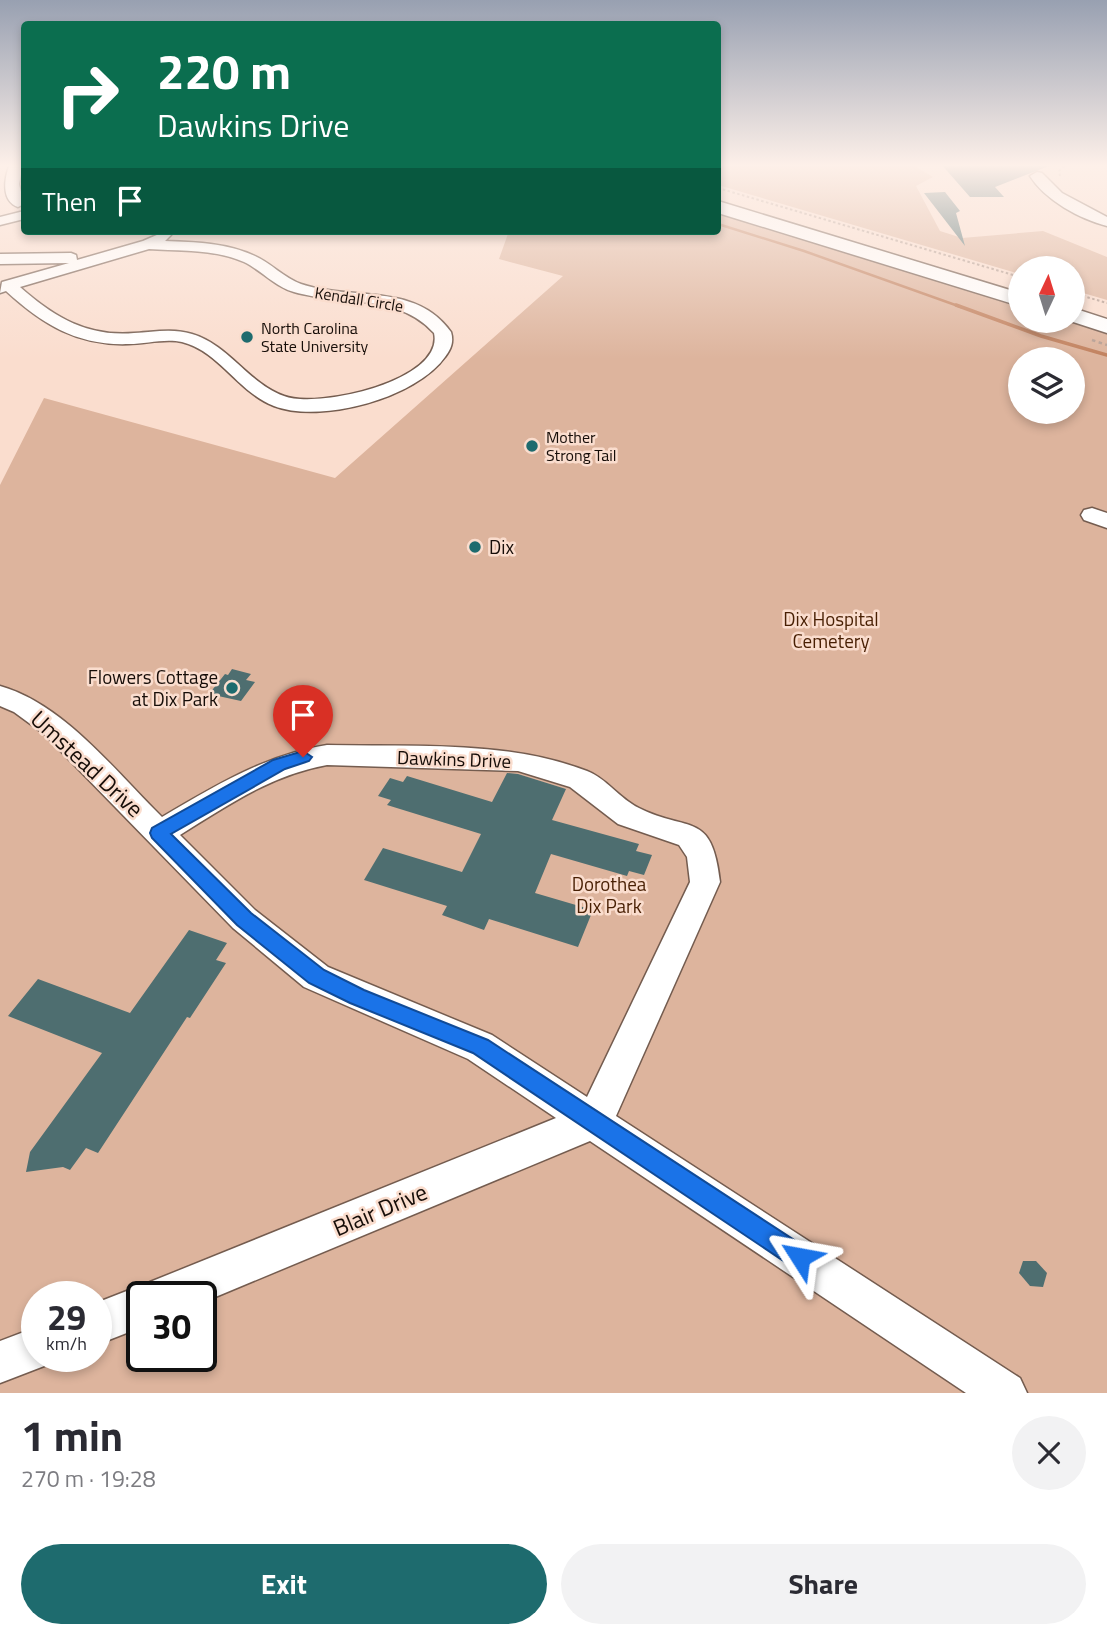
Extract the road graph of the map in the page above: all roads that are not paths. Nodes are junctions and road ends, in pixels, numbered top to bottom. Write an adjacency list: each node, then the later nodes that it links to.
1 (789, 229): 9 (main road)
2 (827, 229): 7 (main road)
3 (164, 235): 4 (street)
4 (148, 244): 5 (street); 8 (street, Kendall Circle)
5 (104, 257): 6 (street); 8 (street)
6 (0, 258)
7 (1008, 282)
8 (4, 286)
9 (1008, 296)
10 (1085, 305): 11 (main road)
11 (1107, 311)
12 (1085, 320): 13 (main road)
13 (1107, 326)
14 (0, 695): 15 (street, Umstead Drive)
15 (159, 833): 16 (street, Umstead Drive); 16 (street, Dawkins Drive)
16 (594, 1121): 17 (street, Blair Drive); 20 (street, Umstead Drive)
17 (204, 1281)
18 (21, 1354): 19 (street)
19 (0, 1362)
20 (1004, 1393)

